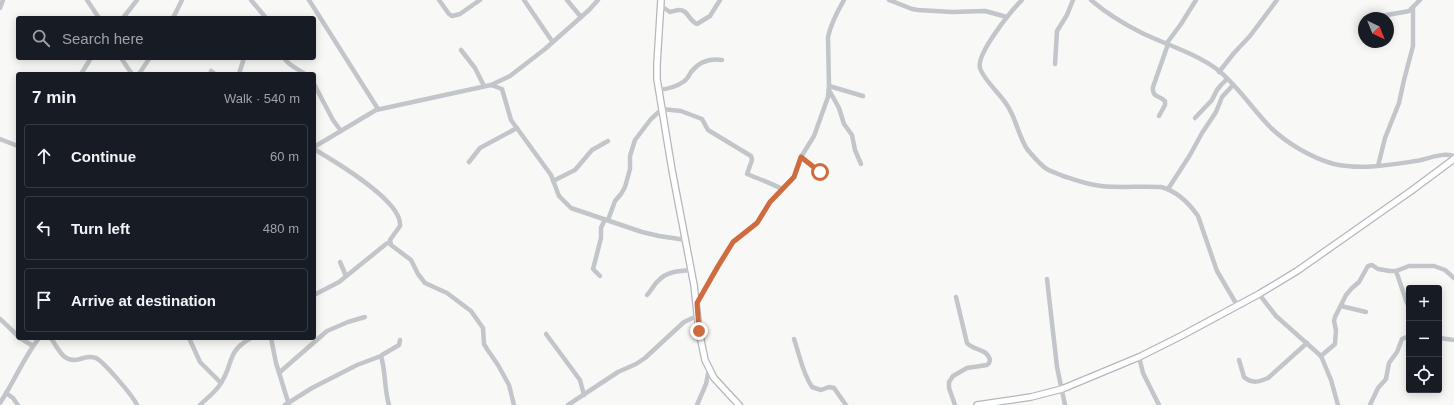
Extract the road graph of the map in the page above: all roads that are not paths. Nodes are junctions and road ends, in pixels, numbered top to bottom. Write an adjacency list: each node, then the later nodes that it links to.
1 (3, 0): 23 (street)
2 (87, 0): 25 (street)
3 (137, 0): 26 (street)
4 (182, 0): 27 (street)
5 (251, 0): 28 (street)
6 (309, 0): 55 (street)
7 (439, 0): 8 (street)
8 (480, 0)
9 (524, 0): 31 (street)
10 (567, 0): 29 (street)
11 (598, 0): 29 (street)
12 (720, 0): 21 (street)
13 (844, 0): 52 (street)
14 (1022, 0): 30 (street)
15 (1072, 0): 40 (street)
16 (1091, 0): 32 (street)
17 (1196, 0): 32 (street)
18 (1277, 0): 46 (street)
19 (1420, 0): 22 (street)
20 (893, 1): 30 (street)
21 (661, 3): 53 (main road)
22 (1413, 7): 24 (street); 70 (street)
23 (0, 8)
24 (1394, 14)
25 (98, 16)
26 (125, 16)
27 (174, 16)
28 (264, 16)
29 (581, 17): 31 (street)
30 (1007, 17): 74 (street)
31 (552, 41): 48 (street)
32 (1167, 43): 46 (street); 57 (street)
33 (461, 50): 50 (street)
34 (90, 60): 41 (street)
35 (122, 60): 42 (street)
36 (148, 60): 43 (street)
37 (243, 60): 44 (street)
38 (286, 60): 45 (street)
39 (722, 60): 53 (street)
40 (1055, 64)
41 (82, 72)
42 (131, 72)
43 (140, 72)
44 (240, 72)
45 (302, 72)
46 (1219, 72): 47 (street)
47 (1228, 79): 49 (street); 58 (street)
48 (491, 85): 50 (street); 59 (street)
49 (1233, 85): 70 (street); 74 (street)
50 (484, 86): 55 (street)
51 (316, 88): 60 (street)
52 (829, 88): 54 (street); 66 (street); 69 (street)
53 (659, 90): 56 (main road)
54 (863, 96)
55 (378, 109): 60 (street)
56 (662, 109): 73 (street); 75 (street); 76 (main road)
57 (1159, 116)
58 (1195, 118)
59 (517, 128): 68 (street); 72 (street)
60 (341, 131): 64 (street)
61 (0, 139): 63 (street)
62 (608, 141): 72 (street)
63 (16, 145)
64 (316, 147)
65 (316, 149): 77 (street)
66 (801, 157): 71 (street); 73 (street)
67 (1454, 158): 70 (street); 86 (main road)
68 (469, 162)
69 (861, 164)
70 (1378, 166)
71 (824, 176)
72 (553, 181): 75 (street)
73 (782, 189): 90 (street)
74 (1168, 189): 91 (street)
75 (606, 220): 76 (street); 82 (street)
76 (686, 240): 79 (main road)
77 (390, 242): 81 (street); 128 (street)
78 (340, 262): 81 (street)
79 (692, 270): 87 (street); 90 (main road)
80 (1396, 271): 83 (street); 89 (street); 92 (street)
81 (346, 276): 85 (street)
82 (600, 276)
83 (1454, 278)
84 (1047, 279): 119 (street)
85 (316, 294)
86 (1259, 294): 91 (main road); 110 (street)
87 (647, 295)
88 (956, 297): 133 (street)
89 (1406, 300)
90 (697, 303): 94 (main road)
91 (1237, 306): 114 (main road)
92 (1341, 306): 93 (street); 113 (street)
93 (1366, 312)
94 (697, 316): 116 (main road); 121 (street)
95 (365, 317): 117 (street)
96 (0, 319): 97 (street)
97 (16, 334)
98 (546, 334): 121 (street)
99 (1406, 337): 138 (street)
100 (1442, 338): 109 (street)
101 (794, 339): 132 (street)
102 (23, 340): 111 (street)
103 (38, 340): 111 (street)
104 (52, 340): 125 (street)
105 (190, 340): 118 (street)
106 (248, 340): 118 (street)
107 (272, 340): 117 (street)
108 (400, 340): 112 (street)
109 (1454, 340)
110 (1307, 343): 113 (street); 115 (street)
111 (33, 346): 120 (street)
112 (381, 356): 123 (street); 127 (street)
113 (1321, 356): 137 (street)
114 (1139, 357): 119 (main road); 136 (street)
115 (1239, 360)
116 (709, 369): 130 (street); 131 (main road)
117 (280, 372): 123 (street)
118 (221, 383): 126 (street)
119 (1062, 389): 134 (main road); 135 (street)
120 (6, 393): 122 (street); 124 (street)
121 (584, 395): 129 (street)
122 (0, 403)
123 (288, 404)
124 (18, 405)
125 (137, 405)
126 (200, 405)
127 (389, 405)
128 (514, 405)
129 (568, 405)
130 (697, 405)
131 (739, 405)
132 (846, 405)
133 (955, 405)
134 (977, 405)
135 (1065, 405)
136 (1159, 405)
137 (1338, 405)
138 (1370, 405)

